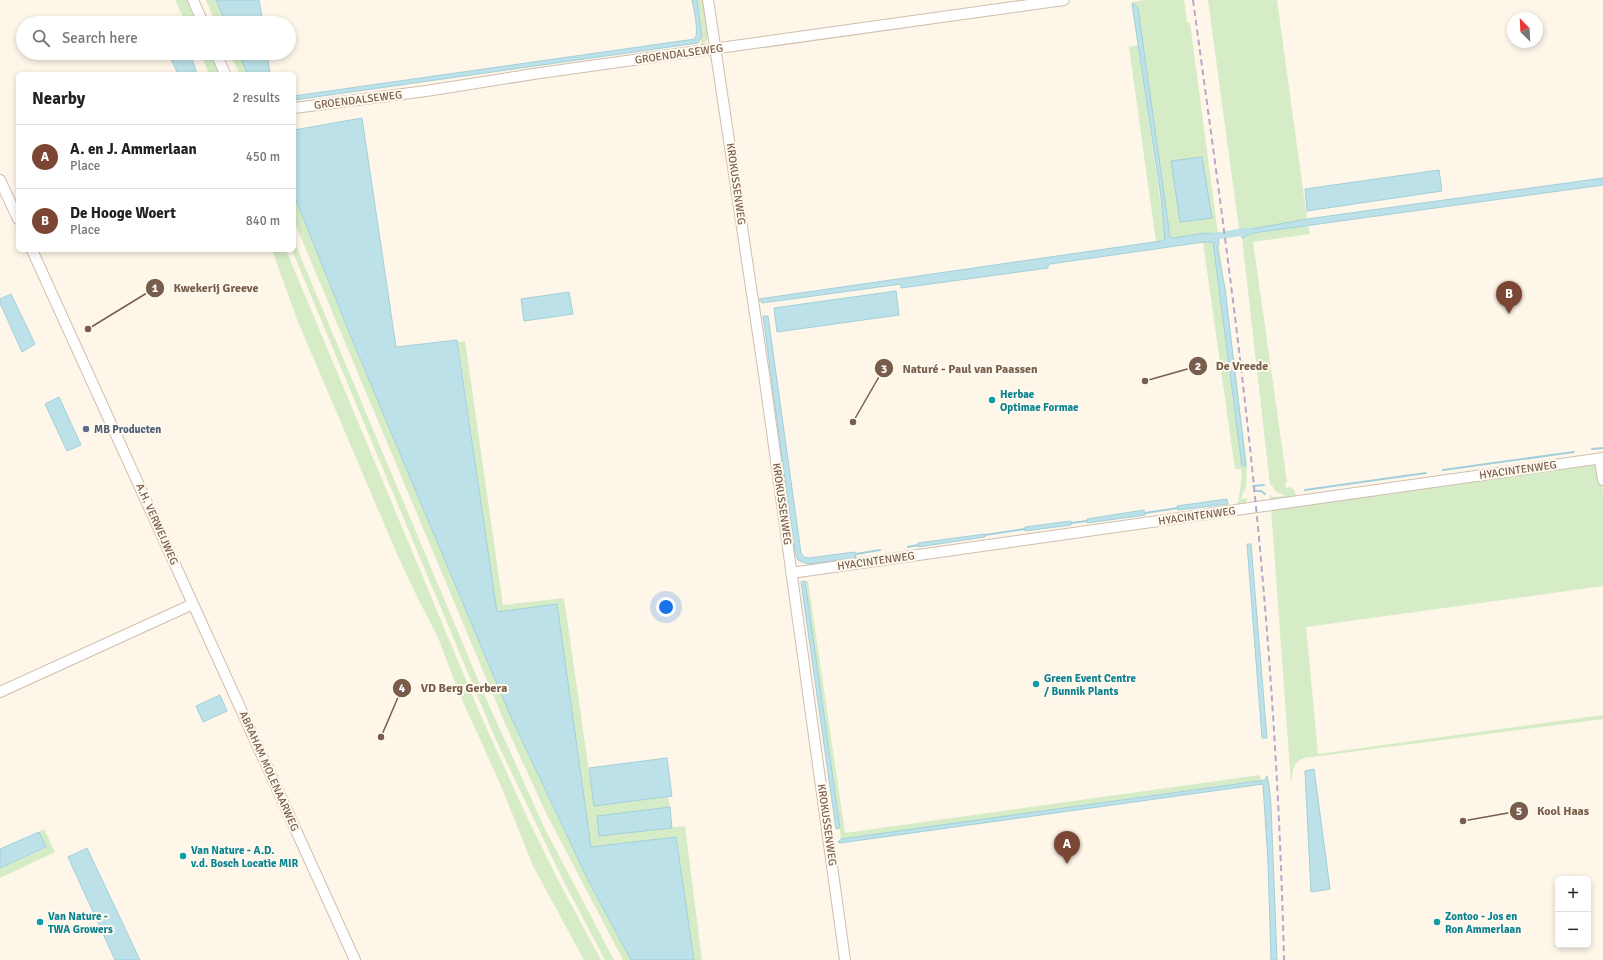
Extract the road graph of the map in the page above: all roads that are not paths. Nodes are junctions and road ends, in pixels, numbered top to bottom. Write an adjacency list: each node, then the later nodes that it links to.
1 (193, 0): 4 (street)
2 (708, 0): 5 (street, KROKUSSENWEG)
3 (1064, 0): 5 (street, GROENDALSEWEG)
4 (200, 16)
5 (715, 49): 8 (street, GROENDALSEWEG); 14 (street, KROKUSSENWEG)
6 (219, 60): 7 (street)
7 (224, 72)
8 (296, 108)
9 (0, 180): 10 (street)
10 (16, 215)
11 (33, 252): 15 (street, A.H. VERWEIJWEG)
12 (1601, 459): 13 (street); 14 (street, HYACINTENWEG)
13 (1603, 480)
14 (791, 573): 18 (street, KROKUSSENWEG)
15 (193, 604): 16 (street); 17 (street, ABRAHAM MOLENAARWEG)
16 (0, 692)
17 (355, 960)
18 (846, 960)

